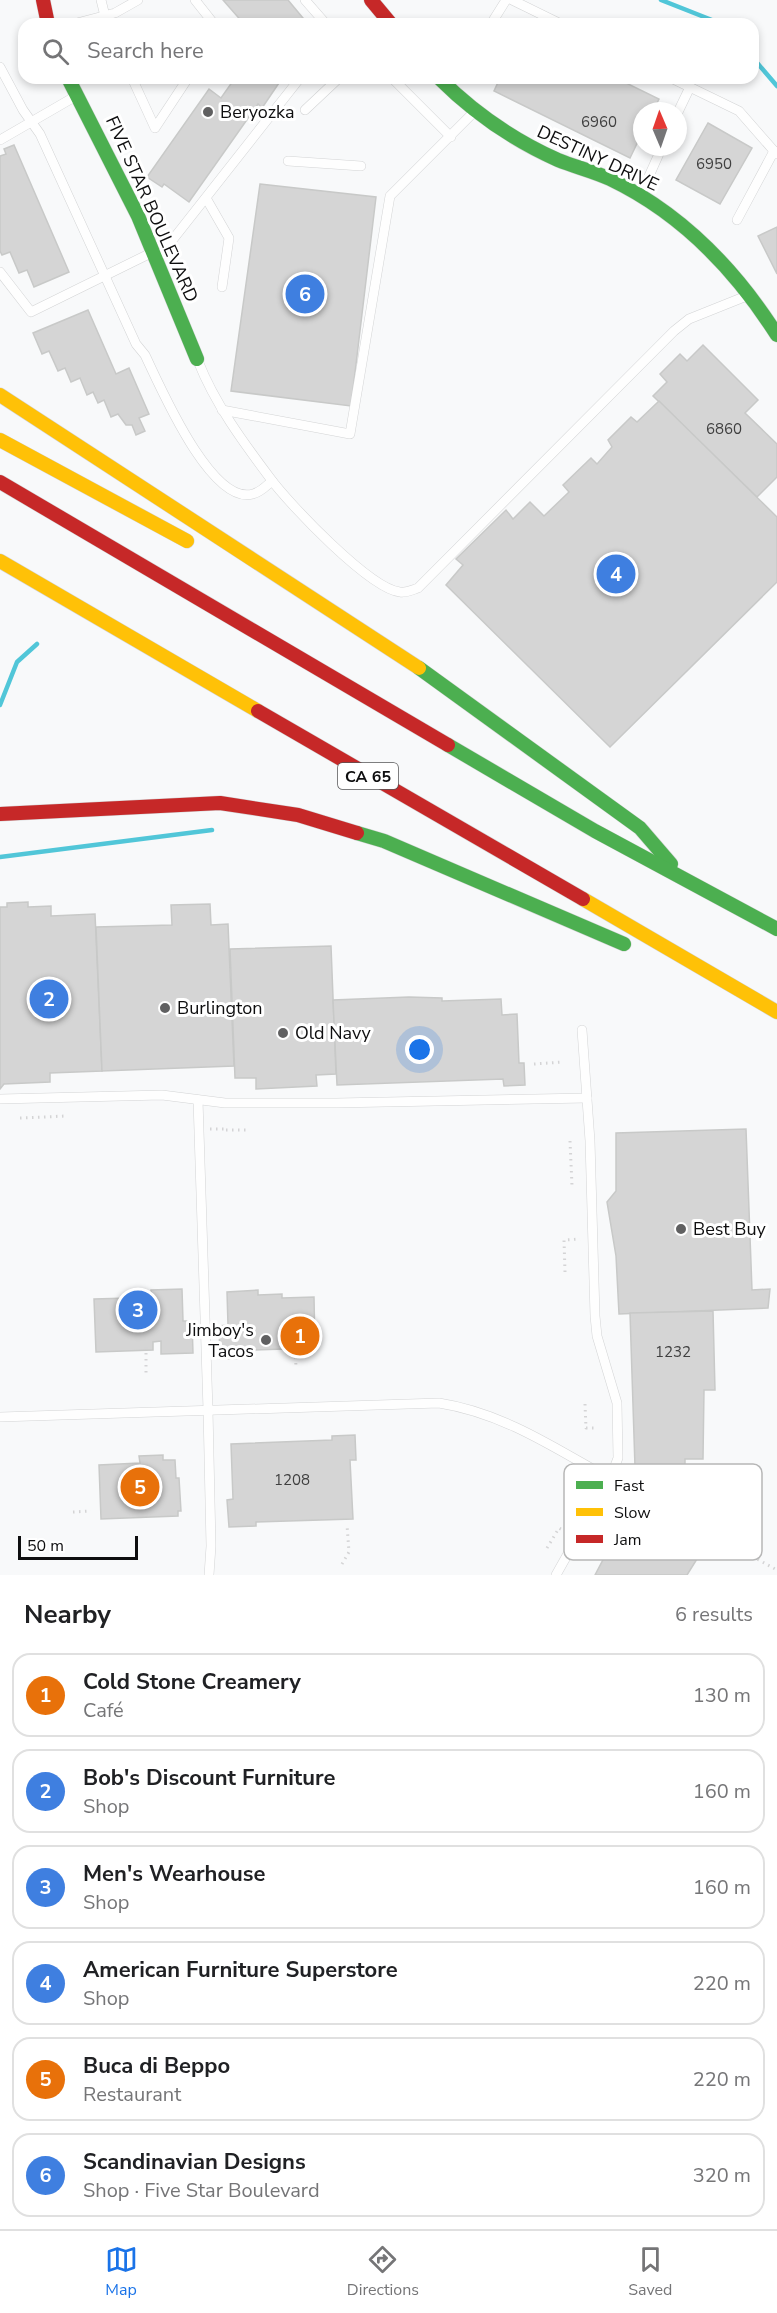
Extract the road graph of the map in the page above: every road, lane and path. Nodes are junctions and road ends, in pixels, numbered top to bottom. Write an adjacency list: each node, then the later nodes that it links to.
1 (43, 0): 9 (main road)
2 (101, 0): 10 (lane)
3 (138, 0): 11 (lane)
4 (195, 0): 12 (lane)
5 (305, 0): 13 (lane)
6 (371, 0): 14 (main road)
7 (506, 0): 15 (lane)
8 (512, 0): 16 (lane)
9 (47, 18)
10 (105, 18)
11 (108, 18)
12 (209, 18)
13 (321, 18)
14 (386, 18)
15 (495, 18)
16 (549, 18)
17 (0, 67): 33 (lane)
18 (72, 84): 29 (main road, FIVE STAR BOULEVARD)
19 (135, 84): 20 (lane)
20 (184, 84)
21 (295, 84): 41 (lane)
22 (333, 84): 31 (lane)
23 (398, 84): 34 (lane)
24 (445, 84): 28 (main road, DESTINY DRIVE)
25 (455, 84): 28 (lane)
26 (684, 84): 27 (lane)
27 (690, 87): 30 (lane); 36 (lane)
28 (451, 90): 32 (main road, DESTINY DRIVE)
29 (78, 95): 33 (lane); 43 (main road, FIVE STAR BOULEVARD)
30 (683, 102)
31 (305, 110)
32 (475, 112): 34 (lane); 40 (main road, DESTINY DRIVE)
33 (31, 122): 35 (lane); 45 (lane)
34 (451, 137): 51 (lane)
35 (0, 140)
36 (775, 154): 42 (lane)
37 (658, 156): 40 (lane)
38 (288, 161): 39 (lane)
39 (361, 166)
40 (640, 195): 47 (main road, DESTINY DRIVE)
41 (206, 198): 43 (lane); 46 (lane)
42 (738, 220)
43 (155, 256): 45 (lane); 49 (main road, FIVE STAR BOULEVARD)
44 (0, 272): 45 (lane)
45 (104, 276): 53 (lane)
46 (222, 287)
47 (751, 294): 48 (main road, DESTINY DRIVE); 53 (lane)
48 (777, 335)
49 (197, 359): 51 (lane)
50 (0, 394): 58 (main road)
51 (222, 410): 53 (lane)
52 (0, 440): 55 (main road)
53 (272, 481)
54 (0, 483): 60 (main road)
55 (204, 550)
56 (0, 561): 62 (main road, CA 65)
57 (244, 571): 58 (main road)
58 (319, 603): 60 (main road)
59 (0, 814): 62 (main road)
60 (684, 879): 61 (main road)
61 (777, 929)
62 (736, 990): 63 (main road, CA 65)
63 (777, 1012)
64 (582, 1030): 67 (lane)
65 (563, 1062): 66 (path)
66 (534, 1064)
67 (587, 1098): 69 (lane); 76 (lane)
68 (0, 1099): 69 (lane)
69 (198, 1100): 83 (lane)
70 (66, 1116): 71 (path)
71 (21, 1118)
72 (226, 1130): 73 (path)
73 (250, 1130)
74 (570, 1142): 75 (path)
75 (572, 1186)
76 (593, 1239): 77 (path); 87 (lane)
77 (565, 1272)
78 (295, 1345): 80 (path)
79 (146, 1347): 81 (path)
80 (296, 1368)
81 (146, 1374)
82 (585, 1404): 85 (path)
83 (208, 1410): 84 (lane); 86 (lane); 95 (lane)
84 (0, 1417)
85 (596, 1428)
86 (584, 1464)
87 (616, 1464)
88 (92, 1511): 89 (path)
89 (73, 1512)
90 (346, 1525): 93 (path)
91 (564, 1560): 96 (lane)
92 (759, 1560): 94 (path)
93 (342, 1564)
94 (777, 1570)
95 (209, 1575)
96 (556, 1575)

